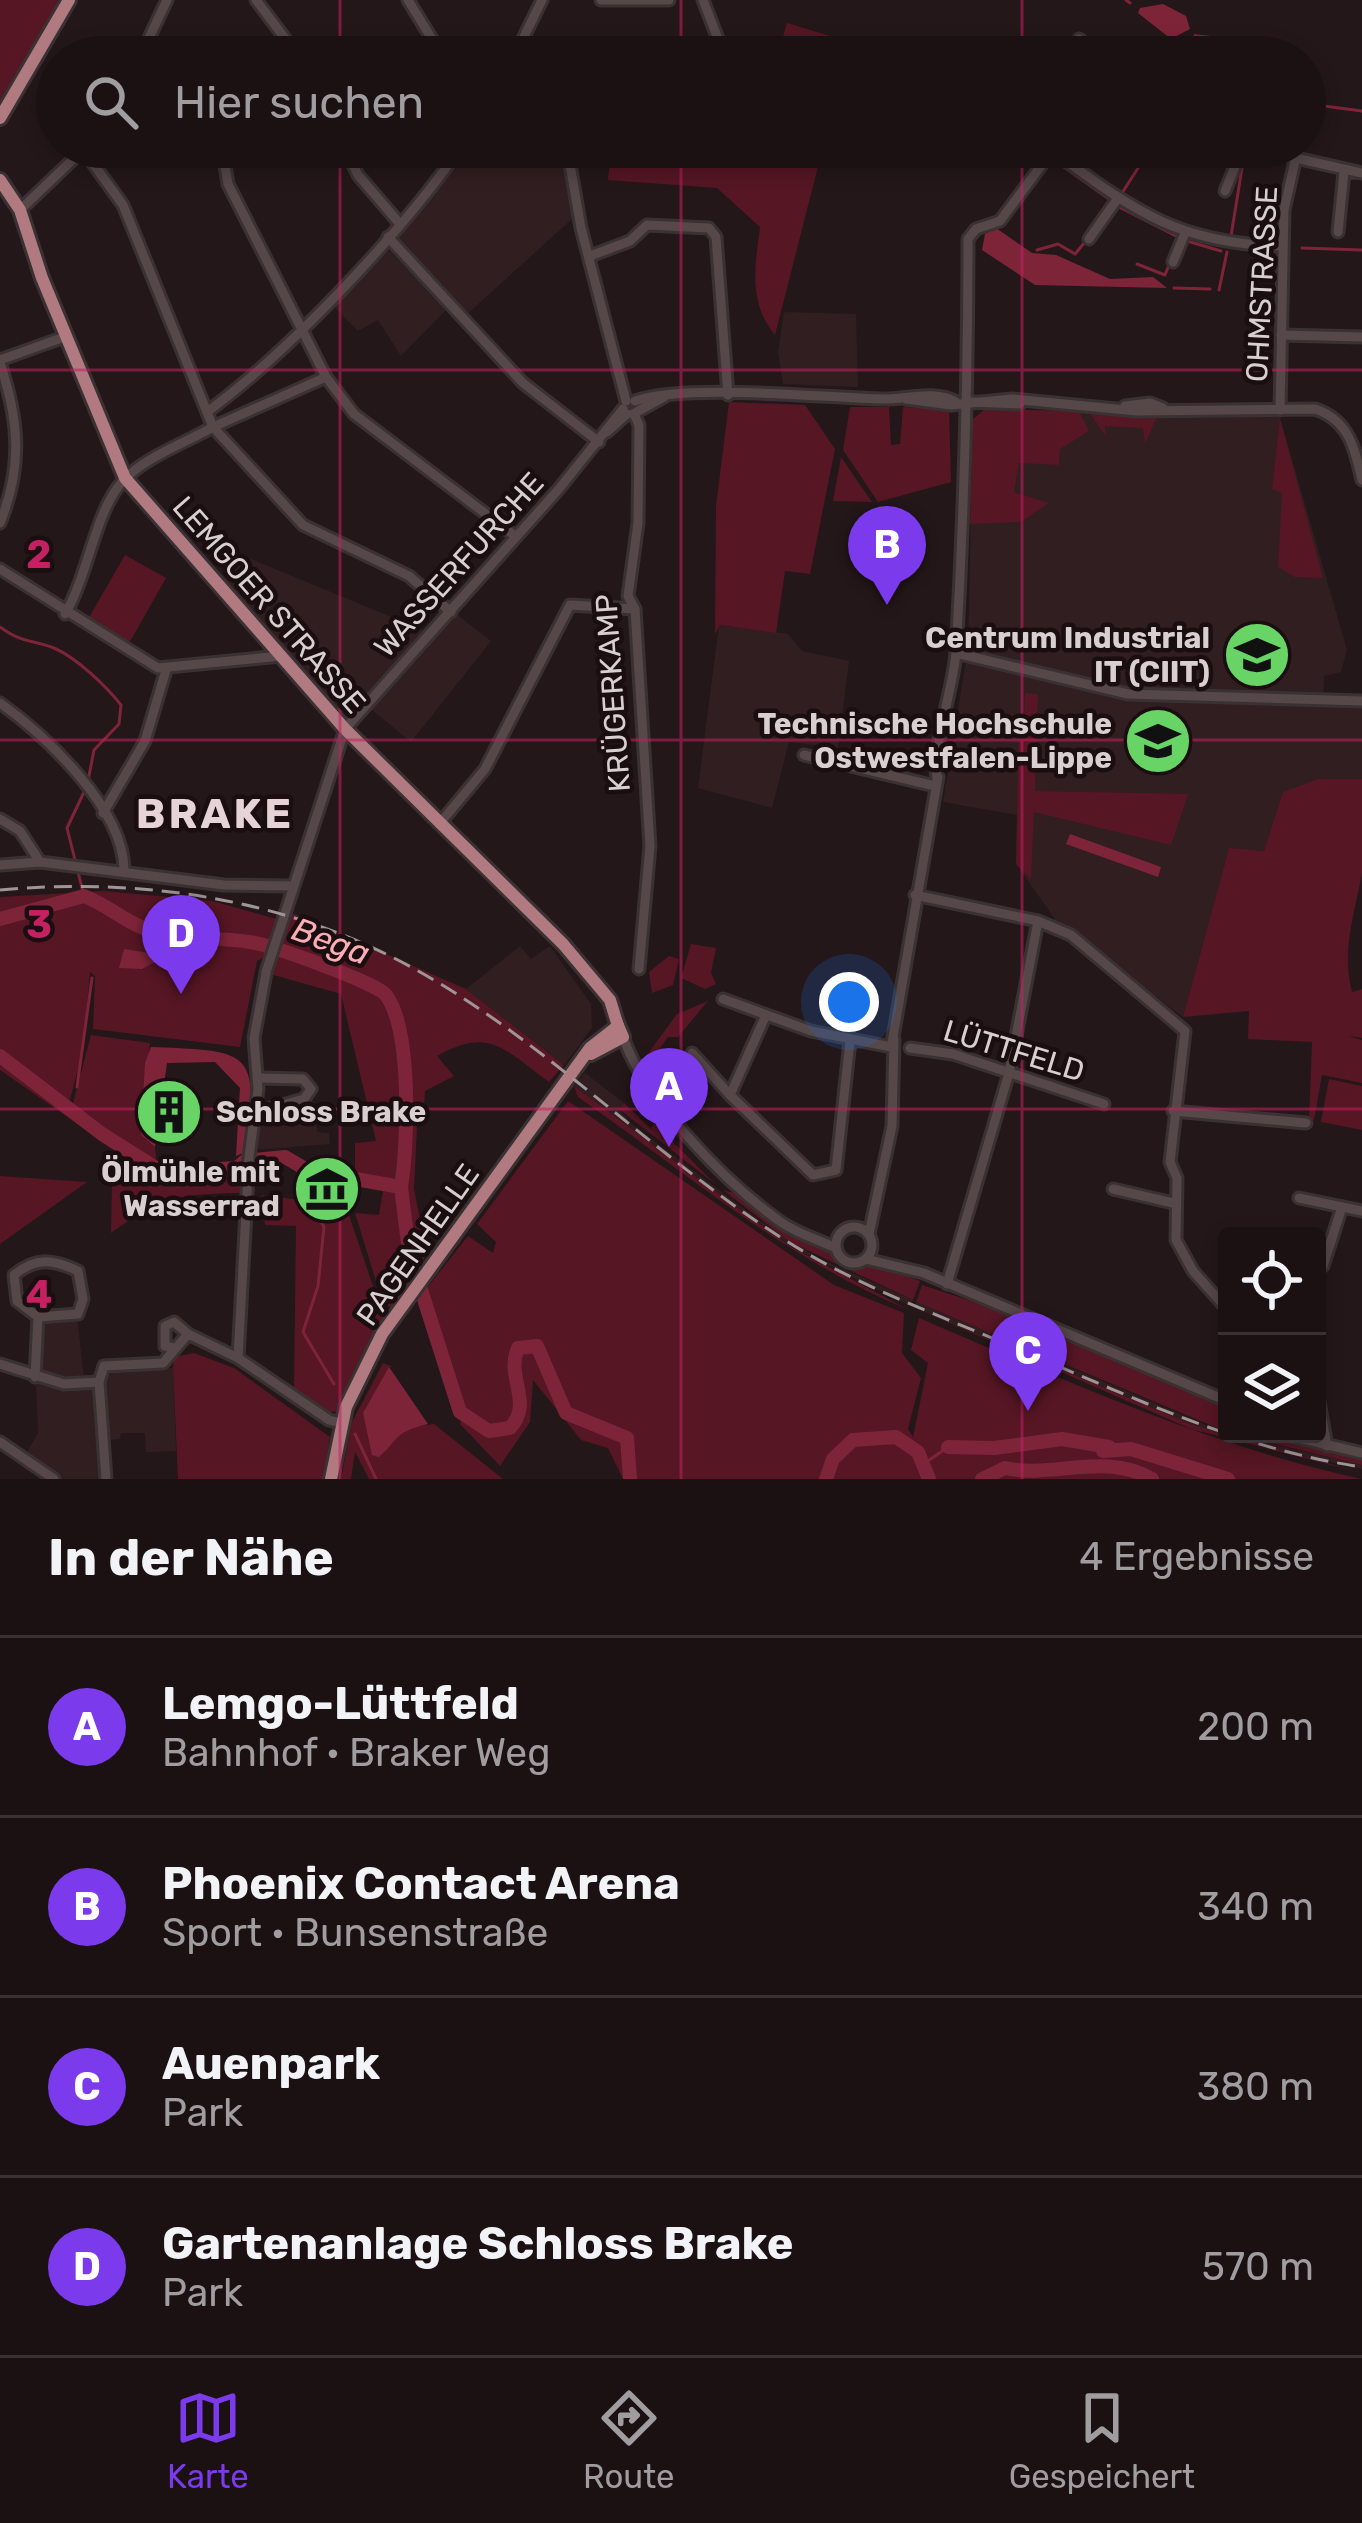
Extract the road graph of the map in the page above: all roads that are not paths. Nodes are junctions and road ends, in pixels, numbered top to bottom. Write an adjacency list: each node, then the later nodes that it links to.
1 (69, 0): 9 (main road)
2 (167, 0): 10 (street)
3 (256, 0): 11 (street)
4 (408, 0): 12 (street)
5 (542, 0): 13 (street)
6 (601, 0): 7 (street)
7 (670, 0)
8 (704, 0): 14 (street)
9 (48, 36)
10 (152, 36)
11 (283, 36)
12 (430, 36)
13 (528, 36)
14 (717, 36)
15 (36, 56): 16 (main road)
16 (0, 118)
17 (65, 168): 33 (street)
18 (98, 168): 52 (street)
19 (225, 168): 42 (street)
20 (354, 168): 34 (street)
21 (444, 168): 34 (street)
22 (571, 168): 40 (street, KRÜGERKAMP)
23 (1038, 168): 49 (street)
24 (1078, 168): 32 (street)
25 (1235, 168): 31 (street)
26 (1294, 168): 39 (street, OHMSTRASSE)
27 (1326, 168): 28 (street)
28 (1344, 172): 29 (street); 35 (street)
29 (1362, 173)
30 (2, 185): 33 (main road, LEMGOER STRASSE)
31 (1225, 190)
32 (1118, 198): 36 (street); 38 (street)
33 (20, 210): 44 (main road, LEMGOER STRASSE)
34 (400, 224): 37 (street)
35 (1338, 232)
36 (1185, 233): 39 (street); 41 (street)
37 (388, 237): 42 (street); 54 (street)
38 (1089, 239)
39 (1282, 246): 43 (street, OHMSTRASSE)
40 (590, 256): 48 (street); 50 (street, KRÜGERKAMP)
41 (1173, 262)
42 (303, 326): 47 (street); 52 (street)
43 (1280, 335): 45 (street); 51 (street, OHMSTRASSE)
44 (67, 336): 46 (street); 55 (main road, LEMGOER STRASSE)
45 (1362, 337)
46 (0, 361): 57 (street)
47 (326, 376): 53 (street); 58 (street)
48 (728, 395): 49 (street); 50 (street)
49 (964, 402): 51 (street); 63 (street)
50 (631, 408): 54 (street, WASSERFURCHE); 60 (street, KRÜGERKAMP)
51 (1280, 410): 56 (street)
52 (207, 412): 53 (street)
53 (213, 427): 55 (street); 61 (street)
54 (599, 442): 58 (street, WASSERFURCHE)
55 (124, 478): 62 (street); 64 (main road, LEMGOER STRASSE)
56 (1362, 478)
57 (0, 523)
58 (515, 536): 61 (street, WASSERFURCHE)
59 (0, 569): 62 (street)
60 (635, 609): 73 (street); 80 (street, KRÜGERKAMP)
61 (451, 612): 68 (street, WASSERFURCHE)
62 (65, 614): 65 (street)
63 (960, 654): 66 (street); 70 (street)
64 (281, 656): 65 (street); 68 (main road, LEMGOER STRASSE)
65 (166, 670): 71 (street)
66 (1362, 701)
67 (0, 703): 71 (street)
68 (345, 729): 73 (main road, LEMGOER STRASSE); 77 (street)
69 (803, 755): 70 (street)
70 (936, 782): 78 (street)
71 (103, 813): 76 (street)
72 (0, 819): 74 (street)
73 (441, 822): 83 (main road, LEMGOER STRASSE)
74 (40, 862): 75 (street); 76 (street)
75 (0, 865)
76 (124, 869): 77 (street)
77 (292, 886): 89 (street)
78 (915, 895): 79 (street); 85 (street)
79 (1041, 923): 88 (street); 92 (street)
80 (639, 969)
81 (723, 999): 82 (street)
82 (766, 1015): 84 (street); 90 (street)
83 (621, 1031): 103 (street); 116 (main road, PAGENHELLE)
84 (850, 1041): 85 (street); 90 (street)
85 (891, 1045): 97 (street)
86 (910, 1048): 88 (street, LÜTTFELD)
87 (692, 1053): 90 (street)
88 (1009, 1073): 91 (street, LÜTTFELD); 106 (street)
89 (259, 1078): 93 (street); 93 (street)
90 (730, 1095)
91 (1103, 1104)
92 (1173, 1111): 94 (street); 98 (street)
93 (255, 1112): 111 (street)
94 (1306, 1123)
95 (1113, 1190): 98 (street)
96 (1299, 1198): 99 (street)
97 (872, 1202): 101 (street); 102 (street)
98 (1173, 1203): 107 (street)
99 (1342, 1207): 100 (street); 105 (street)
100 (1362, 1211)
101 (856, 1227): 102 (street); 103 (street)
102 (868, 1234): 104 (street)
103 (837, 1243): 104 (street)
104 (869, 1254): 106 (street)
105 (1326, 1256)
106 (947, 1284): 115 (street)
107 (1218, 1299)
108 (38, 1317): 108 (street); 113 (street)
109 (188, 1334): 110 (street); 110 (street); 111 (street)
110 (174, 1348): 114 (street)
111 (238, 1358): 116 (street)
112 (0, 1364): 113 (street)
113 (34, 1378): 114 (street)
114 (99, 1382): 123 (street)
115 (1218, 1398)
116 (341, 1423): 124 (main road, PAGENHELLE)
117 (1326, 1440): 120 (street)
118 (0, 1442): 122 (street)
119 (1316, 1443): 120 (street)
120 (1327, 1446): 121 (street)
121 (1362, 1453)
122 (54, 1479)
123 (106, 1479)
124 (331, 1479)

